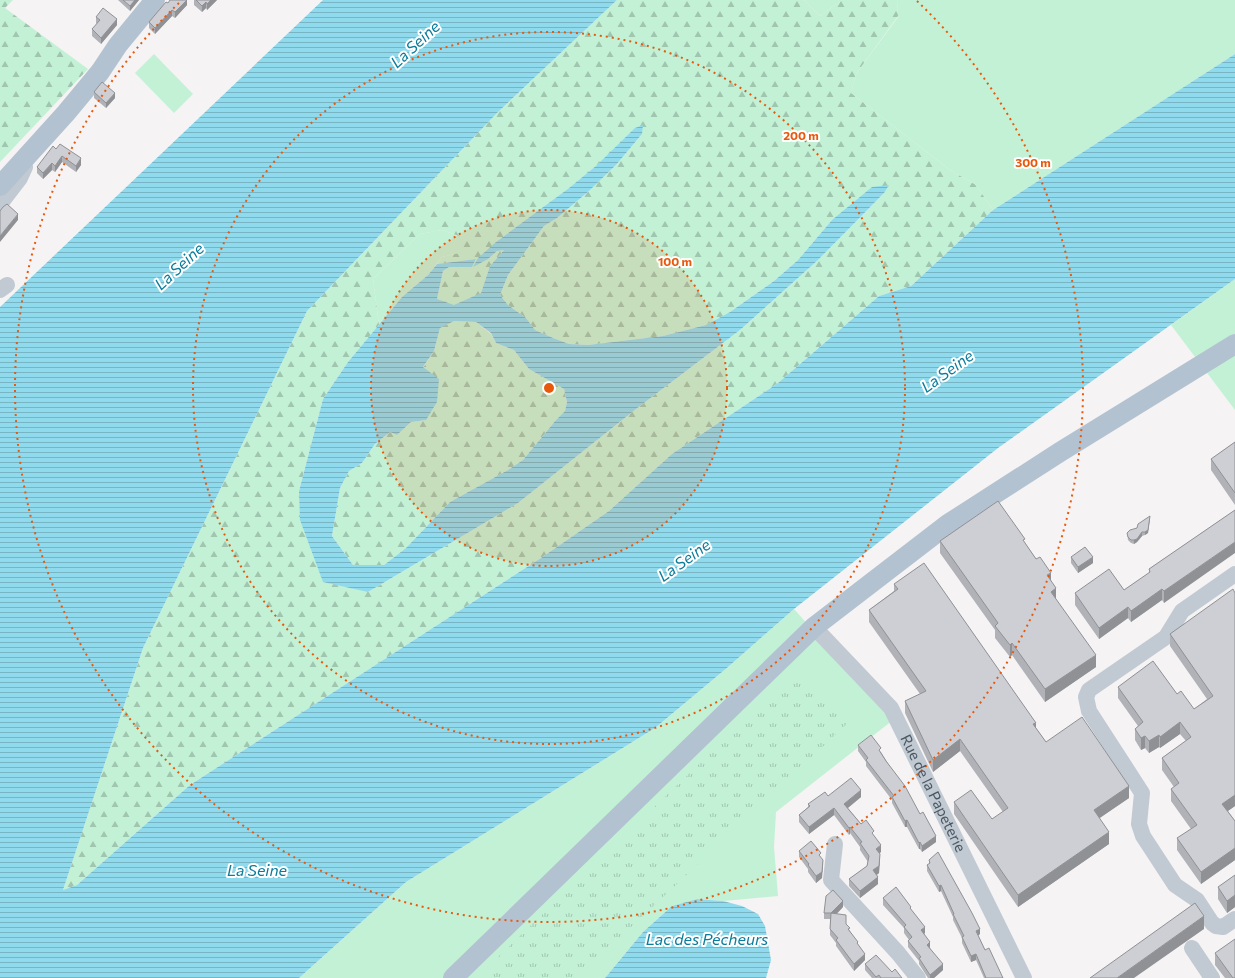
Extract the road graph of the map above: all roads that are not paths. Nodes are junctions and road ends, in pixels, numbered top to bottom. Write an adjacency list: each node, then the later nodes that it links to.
1 (155, 0): 2 (main road)
2 (118, 45): 3 (main road); 4 (main road)
3 (26, 159): 5 (main road); 6 (street)
4 (0, 168)
5 (0, 186)
6 (0, 204)
7 (1235, 344): 9 (main road)
8 (1235, 574): 11 (street)
9 (814, 627): 13 (main road); 15 (street, Rue de la Papeterie)
10 (835, 844): 14 (street)
11 (1235, 919)
12 (1192, 948): 16 (street)
13 (453, 978)
14 (918, 978)
15 (1024, 978)
16 (1212, 978)

